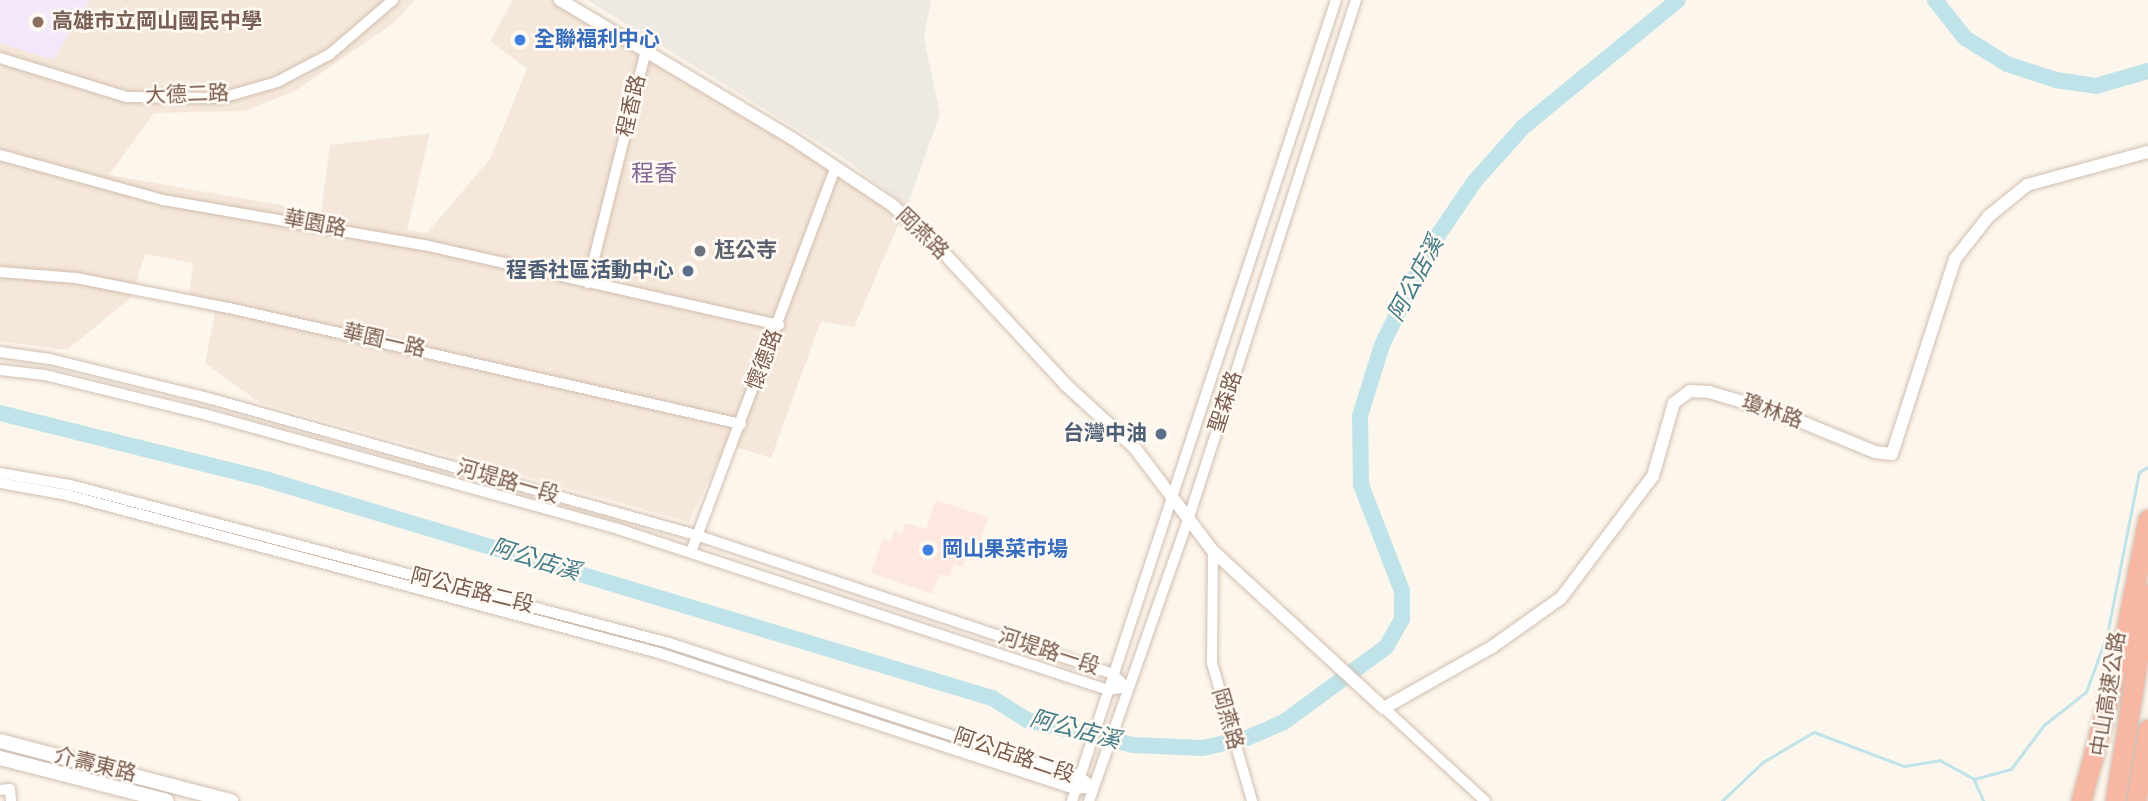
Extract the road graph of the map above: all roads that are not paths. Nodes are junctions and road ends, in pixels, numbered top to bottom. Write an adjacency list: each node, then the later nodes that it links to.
1 (393, 0): 6 (street, 大德二路)
2 (560, 0): 5 (street, 岡燕路)
3 (1336, 0): 18 (street, 聖森路)
4 (1356, 0): 19 (street, 聖森路)
5 (646, 51): 9 (street, 岡燕路); 11 (street, 程香路)
6 (0, 58)
7 (2148, 152): 28 (street, 瓊林路)
8 (0, 155): 11 (street, 華園路)
9 (836, 167): 12 (street, 懷德路); 18 (street, 岡燕路)
10 (0, 272): 15 (street, 華園一路)
11 (587, 283): 12 (street, 華園路)
12 (779, 325): 15 (street, 懷德路)
13 (0, 352): 21 (street, 河堤路一段)
14 (0, 370): 23 (street, 河堤路一段)
15 (741, 424): 21 (street, 懷德路)
16 (0, 473): 32 (street, 阿公店路二段)
17 (0, 483): 35 (street, 阿公店路二段)
18 (1171, 495): 19 (street, 岡燕路); 25 (street, 聖森路)
19 (1189, 517): 22 (street, 岡燕路); 26 (street, 聖森路)
20 (2148, 519): 44 (highway)
21 (696, 535): 23 (street, 懷德路); 25 (street, 河堤路一段)
22 (1213, 551): 28 (street, 岡燕路); 42 (street, 岡燕路)
23 (691, 552): 27 (street, 河堤路一段)
24 (2148, 594): 45 (highway, 中山高速公路)
25 (1113, 674): 26 (street, 河堤路一段); 27 (street, 聖森路)
26 (1126, 687): 27 (street, 河堤路一段); 34 (street, 聖森路)
27 (1107, 694): 32 (street, 聖森路)
28 (1384, 708): 43 (street)
29 (2148, 729): 46 (highway, 中山高速公路)
30 (0, 741): 33 (main road, 介壽東路)
31 (0, 758): 36 (main road, 介壽東路)
32 (1082, 771): 34 (street, 阿公店路二段); 35 (street, 聖森路)
33 (129, 773): 36 (main road); 39 (main road, 介壽東路)
34 (1093, 787): 35 (street, 阿公店路二段); 41 (street, 聖森路)
35 (1076, 789): 40 (street, 聖森路)
36 (126, 790): 38 (main road, 介壽東路)
37 (2148, 792): 47 (highway)
38 (167, 801)
39 (231, 801)
40 (1072, 801)
41 (1089, 801)
42 (1252, 801)
43 (1485, 801)
44 (2081, 801)
45 (2115, 801)
46 (2136, 801)
47 (2147, 801)

